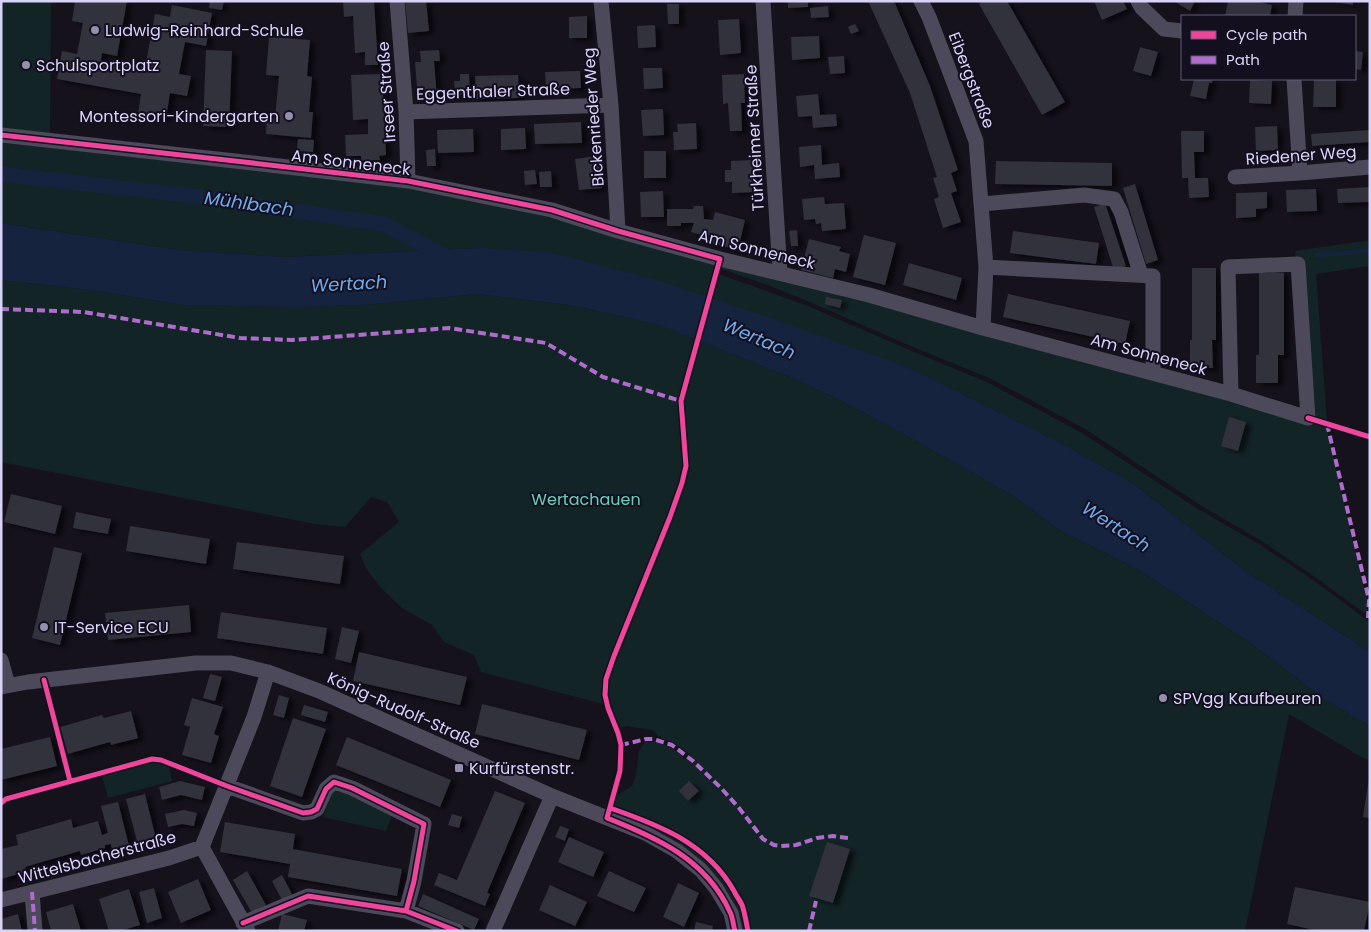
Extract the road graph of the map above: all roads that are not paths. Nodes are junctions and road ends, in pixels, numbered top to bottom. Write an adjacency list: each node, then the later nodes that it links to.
1 (397, 1): 11 (street, Irseer Straße)
2 (602, 1): 10 (street, Bickenrieder Weg)
3 (763, 1): 20 (street, Türkheimer Straße)
4 (921, 1): 17 (street, Eibergstraße)
5 (1138, 1): 8 (street)
6 (1296, 1): 7 (street)
7 (1295, 15)
8 (1181, 32)
9 (1294, 80): 14 (street)
10 (611, 105): 11 (street, Eggenthaler Straße); 18 (street, Bickenrieder Weg)
11 (406, 112): 16 (street, Irseer Straße)
12 (1, 136): 16 (street, Am Sonneneck)
13 (1370, 167): 14 (street, Riedener Weg)
14 (1300, 173): 15 (street, Riedener Weg)
15 (1235, 177)
16 (408, 181): 18 (street, Am Sonneneck)
17 (982, 204): 19 (street, Eibergstraße); 21 (street)
18 (618, 231): 20 (street, Am Sonneneck)
19 (986, 267): 21 (street); 22 (street, Eibergstraße)
20 (780, 273): 22 (street, Am Sonneneck)
21 (1141, 275): 23 (street)
22 (983, 328): 23 (street, Am Sonneneck)
23 (1153, 373): 24 (street, Am Sonneneck)
24 (1231, 394): 24 (street, Am Sonneneck)
25 (1, 660): 27 (street)
26 (268, 672): 27 (street, König-Rudolf-Straße); 28 (street); 29 (street, König-Rudolf-Straße)
27 (5, 686)
28 (227, 786): 30 (street); 33 (street)
29 (552, 796): 37 (street); 38 (street, König-Rudolf-Straße)
30 (202, 847): 31 (street, Wittelsbacherstraße); 34 (street)
31 (32, 892): 32 (street, Wittelsbacherstraße); 35 (street)
32 (1, 900)
33 (406, 911): 34 (street); 36 (street)
34 (245, 927)
35 (35, 931)
36 (457, 931)
37 (493, 931)
38 (735, 931)

